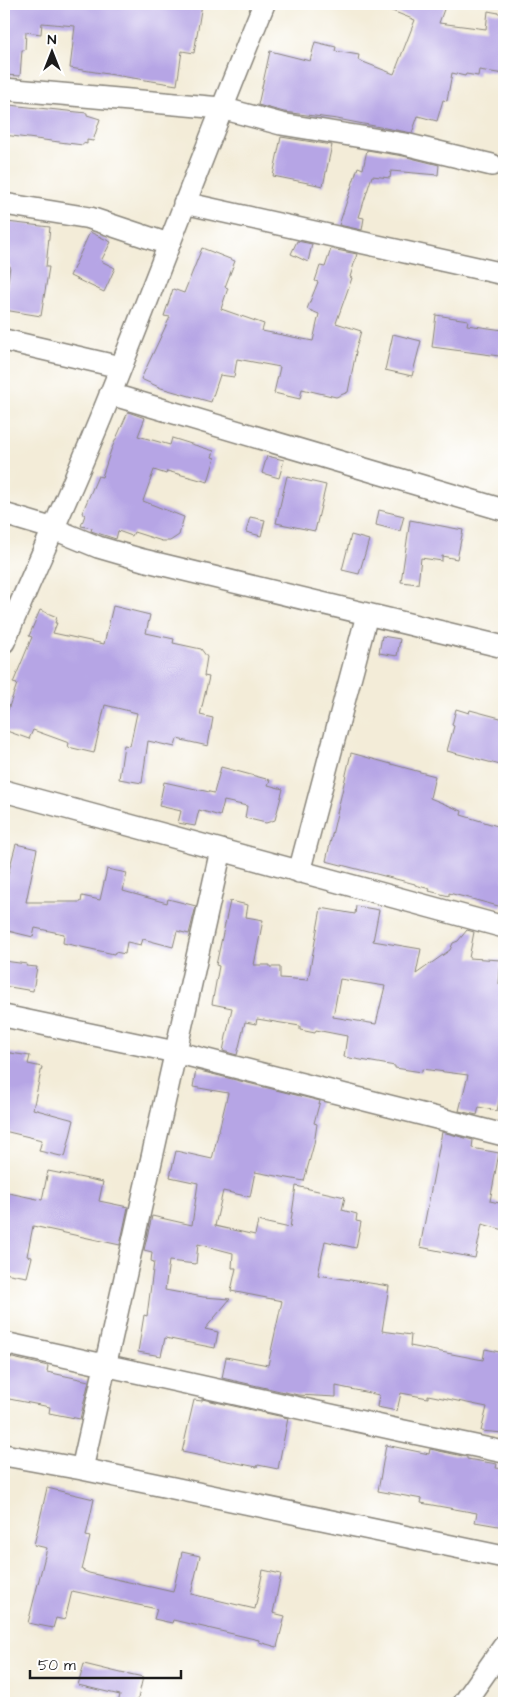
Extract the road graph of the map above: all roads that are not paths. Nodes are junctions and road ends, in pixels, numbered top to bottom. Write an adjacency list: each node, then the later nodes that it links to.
1 (264, 4): 3 (street)
2 (4, 89): 3 (street)
3 (222, 108): 4 (street); 5 (street)
4 (492, 165)
5 (184, 203): 7 (street); 8 (street)
6 (4, 204): 7 (street)
7 (168, 244): 10 (street)
8 (504, 274)
9 (4, 340): 10 (street)
10 (120, 367): 11 (street)
11 (110, 394): 12 (street); 14 (street)
12 (504, 510)
13 (4, 514): 14 (street)
14 (54, 529): 15 (street); 16 (street)
15 (367, 615): 17 (street); 20 (street)
16 (4, 642)
17 (504, 647)
18 (4, 791): 19 (street)
19 (222, 850): 20 (street); 23 (street)
20 (299, 872): 21 (street)
21 (504, 927)
22 (4, 1016): 23 (street)
23 (175, 1052): 24 (street); 26 (street)
24 (504, 1135)
25 (4, 1343): 26 (street)
26 (105, 1366): 27 (street); 29 (street)
27 (504, 1452)
28 (4, 1455): 29 (street)
29 (82, 1469): 30 (street)
30 (504, 1557)
31 (504, 1646): 32 (street)
32 (464, 1703)

